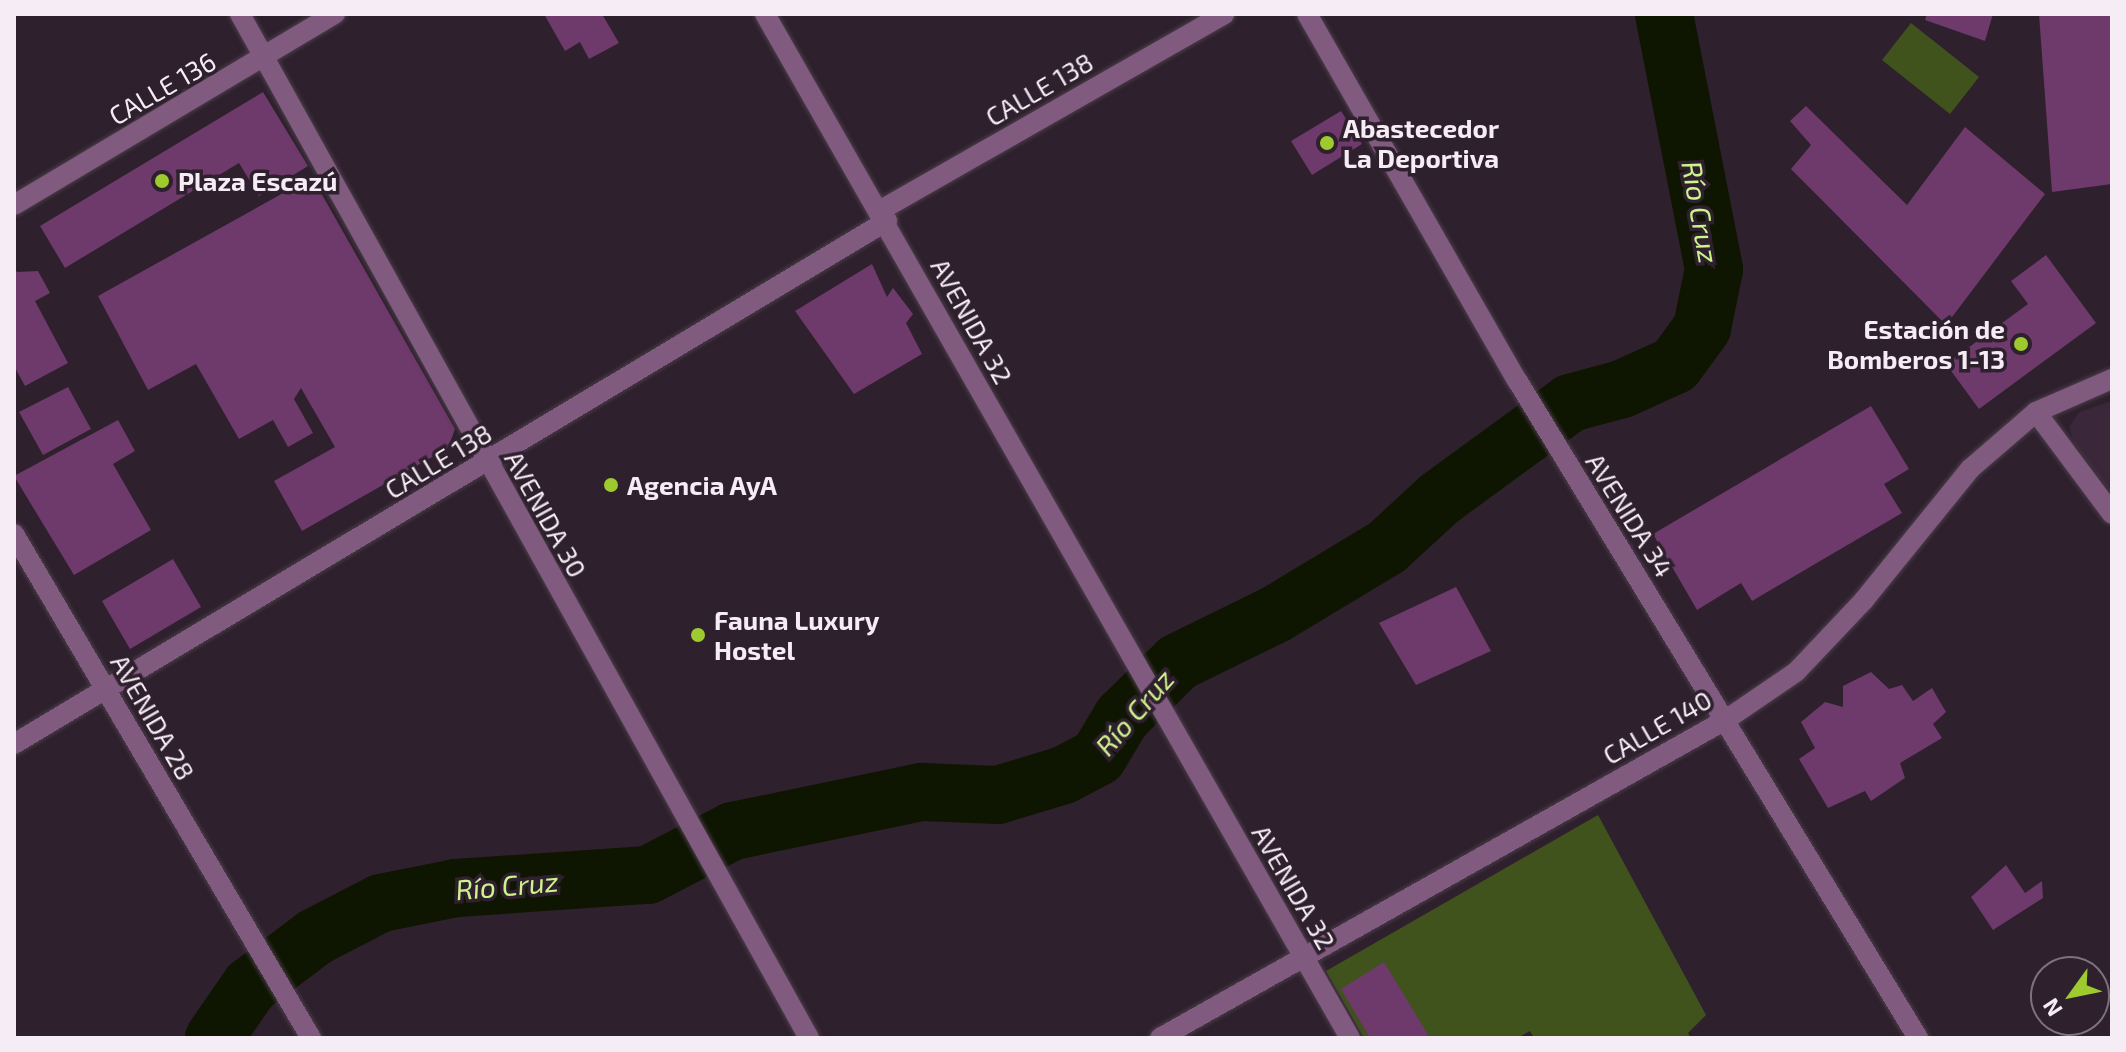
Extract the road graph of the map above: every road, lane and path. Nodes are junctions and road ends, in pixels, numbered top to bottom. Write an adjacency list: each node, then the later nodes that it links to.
1 (240, 14): 6 (street, AVENIDA 30)
2 (335, 14): 6 (street, CALLE 136)
3 (765, 14): 8 (street, AVENIDA 32)
4 (1224, 14): 8 (street, CALLE 138)
5 (1307, 14): 15 (street, AVENIDA 34)
6 (265, 58): 7 (street, CALLE 136); 11 (street, AVENIDA 30)
7 (14, 205)
8 (884, 216): 11 (street, CALLE 138); 17 (street, AVENIDA 32)
9 (2112, 379): 10 (street, CALLE 140)
10 (2036, 412): 12 (street); 15 (street, CALLE 140)
11 (487, 462): 14 (street, CALLE 138); 19 (street, AVENIDA 30)
12 (2112, 514)
13 (14, 534): 14 (street, AVENIDA 28)
14 (107, 688): 16 (street, CALLE 138); 18 (street, AVENIDA 28)
15 (1727, 719): 17 (street, CALLE 140); 22 (street, AVENIDA 34)
16 (14, 744)
17 (1304, 956): 20 (street, CALLE 140); 21 (street, AVENIDA 32)
18 (311, 1038)
19 (809, 1038)
20 (1160, 1038)
21 (1350, 1038)
22 (1918, 1038)

